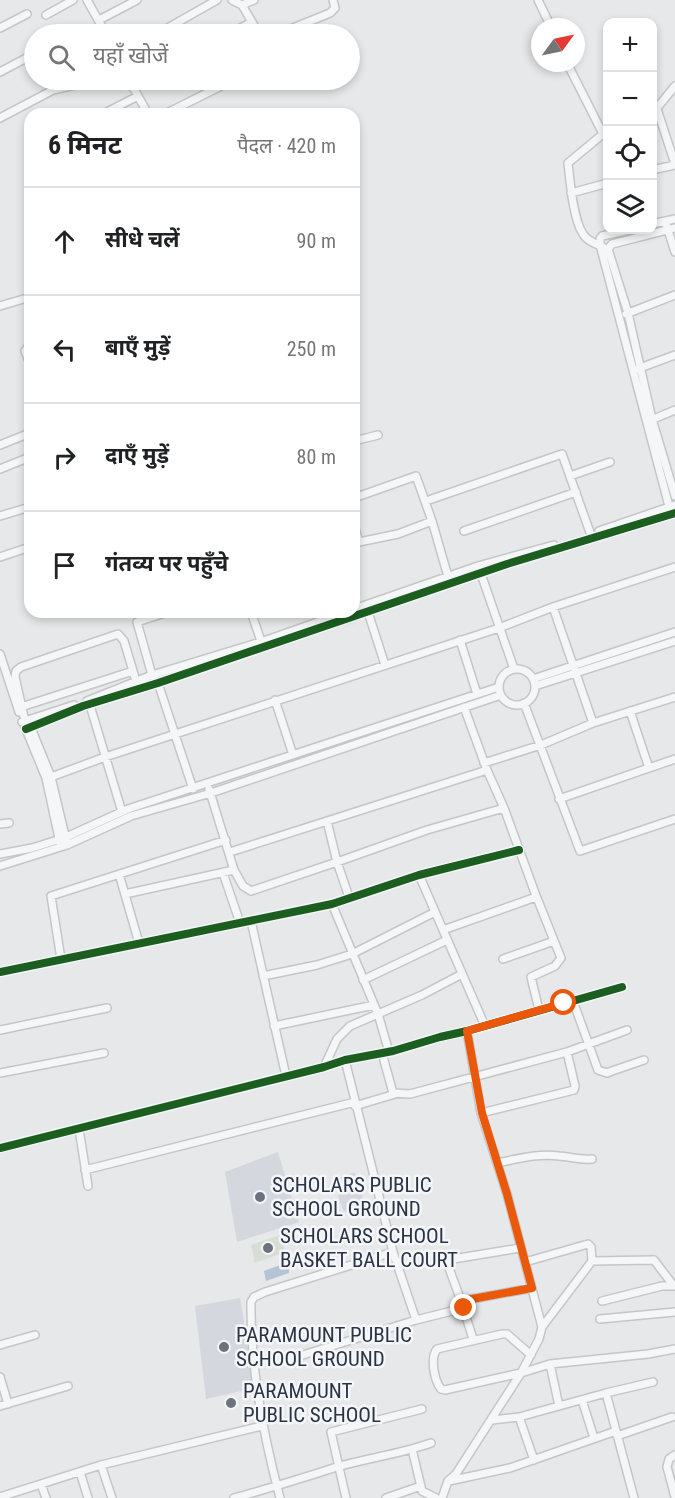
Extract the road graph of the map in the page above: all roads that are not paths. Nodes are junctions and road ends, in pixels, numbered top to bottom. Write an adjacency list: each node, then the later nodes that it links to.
1 (73, 0): 11 (street)
2 (87, 0): 13 (street)
3 (137, 0): 13 (street)
4 (217, 0): 16 (street)
5 (232, 0): 9 (street)
6 (254, 0): 9 (street)
7 (333, 0): 18 (street)
8 (538, 0): 12 (street)
9 (242, 5): 14 (street)
10 (27, 14): 19 (street)
11 (46, 15)
12 (547, 18)
13 (99, 20): 15 (street)
14 (252, 22): 17 (street)
15 (101, 24)
16 (175, 24)
17 (248, 24)
18 (303, 24)
19 (0, 28)
20 (24, 59): 21 (street)
21 (0, 72)
22 (572, 72): 34 (street)
23 (675, 86): 31 (street)
24 (53, 90): 33 (street)
25 (134, 90): 27 (street)
26 (213, 90): 30 (street)
27 (138, 96): 28 (street); 29 (street)
28 (115, 108)
29 (145, 108)
30 (177, 108)
31 (657, 109)
32 (657, 117): 36 (street)
33 (0, 118)
34 (603, 130)
35 (603, 136): 39 (street)
36 (675, 165): 37 (street)
37 (657, 169)
38 (603, 184): 39 (street)
39 (571, 193): 45 (street)
40 (675, 219): 41 (street)
41 (665, 221): 42 (street); 43 (street)
42 (657, 223)
43 (671, 229): 46 (street); 47 (street)
44 (611, 234): 45 (street)
45 (600, 245): 46 (street); 52 (street)
46 (608, 249): 51 (street)
47 (675, 252)
48 (675, 295): 51 (street)
49 (24, 299): 50 (street)
50 (0, 306)
51 (628, 313): 52 (street); 54 (street)
52 (617, 315): 55 (street)
53 (675, 355): 54 (street)
54 (641, 368): 55 (street); 57 (street)
55 (632, 370): 57 (street)
56 (675, 410): 57 (street)
57 (649, 421): 68 (street); 70 (street)
58 (24, 435): 61 (street)
59 (378, 435): 60 (street)
60 (360, 440)
61 (0, 445)
62 (24, 459): 64 (street)
63 (610, 462): 65 (street)
64 (0, 469)
65 (570, 476): 66 (street); 69 (street)
66 (576, 492): 75 (street); 76 (street)
67 (360, 496): 69 (street)
68 (675, 496)
69 (426, 501): 74 (street)
70 (672, 506): 72 (street); 76 (street)
71 (24, 509): 73 (street)
72 (673, 514): 76 (street)
73 (0, 516)
74 (432, 521): 77 (street); 82 (street)
75 (464, 531)
76 (591, 536): 81 (street)
77 (360, 542)
78 (24, 549): 79 (street)
79 (0, 557)
80 (675, 567): 84 (street)
81 (480, 570): 82 (street); 91 (street)
82 (449, 580): 83 (street); 85 (street)
83 (360, 607)
84 (553, 607): 91 (street); 98 (street)
85 (368, 612): 86 (street); 97 (street)
86 (360, 614)
87 (149, 618): 101 (street)
88 (253, 618): 95 (street)
89 (331, 618): 95 (street)
90 (349, 618): 95 (street)
91 (499, 628): 93 (street); 99 (street)
92 (675, 632): 98 (street)
93 (460, 640): 97 (street); 106 (street)
94 (675, 641): 98 (street)
95 (262, 645): 101 (street); 104 (street)
96 (0, 654): 115 (street)
97 (386, 664): 108 (street)
98 (575, 668): 103 (street); 114 (street)
99 (514, 669): 103 (street); 105 (street)
100 (133, 670): 102 (street); 111 (street); 111 (street)
101 (152, 675): 102 (street); 104 (street)
102 (136, 681): 109 (street)
103 (534, 682): 110 (street)
104 (158, 683): 109 (street); 116 (street)
105 (500, 691): 106 (street); 110 (street); 112 (street)
106 (477, 694): 118 (street)
107 (675, 697): 113 (street)
108 (275, 700): 116 (street); 118 (street)
109 (89, 702): 115 (street); 119 (street)
110 (524, 703): 117 (street)
111 (21, 707): 115 (street)
112 (464, 707): 121 (street); 126 (street)
113 (630, 711): 114 (street); 122 (street)
114 (593, 723): 117 (street)
115 (26, 724): 123 (street); 135 (street)
116 (175, 735): 119 (street); 125 (street)
117 (541, 745): 121 (street); 127 (street)
118 (293, 755): 124 (street)
119 (105, 757): 123 (street); 129 (street)
120 (675, 759): 122 (street)
121 (485, 767): 128 (street); 131 (street)
122 (649, 768): 127 (street)
123 (51, 777): 135 (street)
124 (207, 783): 125 (street); 126 (street)
125 (193, 789): 129 (street)
126 (211, 793): 134 (street); 135 (street)
127 (559, 799): 130 (street)
128 (504, 808): 136 (street); 139 (street)
129 (122, 812): 135 (street)
130 (675, 819)
131 (327, 821): 137 (street); 139 (street)
132 (9, 823): 133 (street)
133 (0, 824)
134 (226, 840): 137 (street); 143 (street)
135 (63, 842): 138 (street); 140 (street)
136 (519, 850): 144 (street); 147 (street)
137 (230, 852): 141 (street)
138 (0, 854)
139 (337, 862): 141 (street); 146 (street)
140 (0, 866)
141 (234, 870): 142 (street)
142 (223, 873): 145 (street); 151 (street)
143 (119, 874): 145 (street); 157 (street)
144 (419, 875): 146 (street); 149 (street)
145 (125, 894): 155 (street)
146 (349, 897): 148 (street)
147 (536, 897): 152 (street); 154 (street)
148 (332, 904): 150 (street); 156 (street)
149 (435, 912): 152 (street); 156 (street)
150 (251, 921): 151 (street); 161 (street)
151 (240, 923): 155 (street)
152 (443, 930): 153 (street)
153 (447, 940): 160 (street); 162 (street)
154 (554, 941): 158 (street); 167 (street)
155 (139, 943): 157 (street)
156 (352, 954): 161 (street); 162 (street)
157 (61, 959): 159 (street)
158 (503, 959)
159 (0, 972)
160 (462, 974): 168 (street); 170 (street)
161 (263, 976): 169 (street)
162 (363, 980): 165 (street)
163 (622, 987): 164 (street)
164 (573, 1001): 167 (street); 174 (street)
165 (374, 1005): 168 (street); 169 (street)
166 (107, 1008): 171 (street)
167 (539, 1010): 170 (street)
168 (378, 1014): 177 (street); 180 (street)
169 (274, 1026): 182 (street)
170 (485, 1026): 173 (street)
171 (0, 1030)
172 (627, 1030): 174 (street)
173 (467, 1031): 177 (street); 183 (street)
174 (589, 1044): 175 (street); 179 (street)
175 (567, 1052): 183 (street); 186 (street)
176 (104, 1053): 181 (street)
177 (385, 1053): 178 (street); 184 (street)
178 (345, 1060): 180 (street); 185 (street)
179 (644, 1060)
180 (324, 1067): 182 (street)
181 (0, 1073)
182 (286, 1076): 187 (street)
183 (476, 1076): 184 (street); 186 (street)
184 (395, 1094): 185 (street)
185 (355, 1104): 191 (street); 194 (street)
186 (482, 1113): 190 (street)
187 (79, 1129): 188 (street); 191 (street)
188 (0, 1149)
189 (592, 1159): 190 (street)
190 (497, 1163): 193 (street)
191 (85, 1170): 192 (street)
192 (88, 1186)
193 (520, 1248): 196 (street); 200 (street)
194 (393, 1252): 203 (street); 224 (street)
195 (592, 1261): 196 (street); 197 (street); 204 (street)
196 (525, 1262): 198 (street)
197 (674, 1286): 199 (street)
198 (532, 1288): 200 (street); 204 (street)
199 (602, 1301)
200 (463, 1305): 203 (street); 206 (street)
201 (675, 1312): 202 (street)
202 (600, 1319)
203 (416, 1320): 210 (street)
204 (542, 1328): 209 (street)
205 (35, 1335): 207 (street)
206 (473, 1339): 209 (street); 212 (street)
207 (0, 1345)
208 (675, 1349): 211 (street)
209 (531, 1355): 212 (street)
210 (290, 1359)
211 (550, 1364): 212 (street); 219 (street)
212 (521, 1373): 223 (street)
213 (0, 1377): 218 (street)
214 (653, 1382): 216 (street)
215 (68, 1386): 218 (street)
216 (606, 1393): 217 (street); 225 (street)
217 (582, 1400): 219 (street); 226 (street)
218 (4, 1405)
219 (559, 1406): 221 (street)
220 (422, 1409): 232 (street)
221 (519, 1417): 223 (street); 230 (street)
222 (672, 1417): 225 (street)
223 (492, 1420): 234 (street)
224 (262, 1426): 231 (street); 237 (street)
225 (617, 1433): 226 (street); 249 (street)
226 (594, 1438): 230 (street)
227 (431, 1443): 228 (street)
228 (412, 1449): 232 (street); 236 (street)
229 (675, 1455): 239 (street)
230 (534, 1460): 234 (street)
231 (101, 1465): 233 (street); 242 (street)
232 (338, 1467): 237 (street); 245 (street)
233 (80, 1472): 235 (street); 241 (street)
234 (448, 1482): 248 (street)
235 (41, 1484): 238 (street); 240 (street)
236 (421, 1485): 246 (street); 247 (street)
237 (277, 1487): 243 (street); 244 (street)
238 (4, 1497)
239 (675, 1497)
240 (46, 1498)
241 (88, 1498)
242 (112, 1498)
243 (234, 1498)
244 (280, 1498)
245 (346, 1498)
246 (386, 1498)
247 (436, 1498)
248 (442, 1498)
249 (634, 1498)

